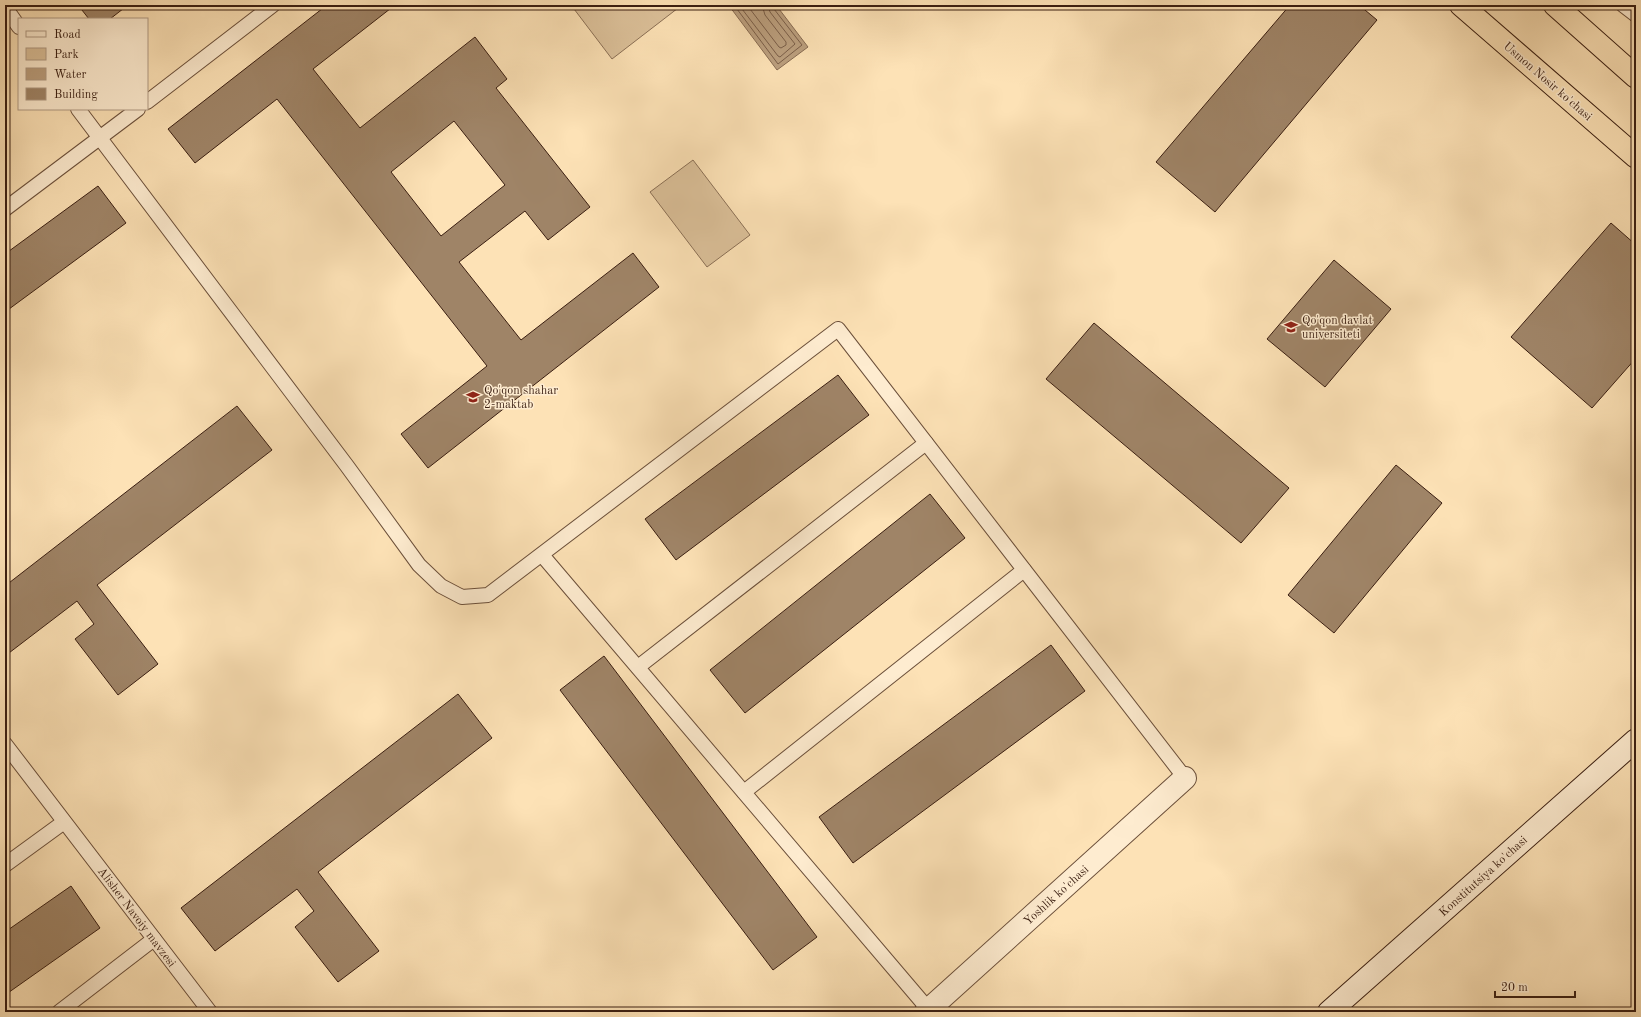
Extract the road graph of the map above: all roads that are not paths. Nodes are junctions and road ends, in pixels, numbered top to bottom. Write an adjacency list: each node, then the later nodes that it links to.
1 (273, 5): 9 (lane)
2 (1461, 5): 13 (highway, Usmon Nosir ko'chasi)
3 (1555, 5): 8 (highway)
4 (1623, 5): 6 (lane)
5 (5, 7): 7 (lane)
6 (1636, 16)
7 (18, 26)
8 (1636, 77)
9 (148, 101)
10 (79, 110): 12 (lane)
11 (137, 110): 12 (lane)
12 (99, 139): 14 (lane); 16 (lane)
13 (1636, 157)
14 (5, 209)
15 (926, 443): 16 (lane); 17 (lane); 18 (lane)
16 (542, 554): 18 (lane)
17 (1024, 570): 21 (lane); 22 (lane)
18 (638, 667): 22 (lane)
19 (1636, 740): 29 (street, Konstitutsiya ko'chasi)
20 (5, 744): 23 (lane, Alisher Navoiy mavzesi)
21 (1185, 778): 26 (street, Yoshlik ko'chasi)
22 (744, 792): 26 (lane)
23 (64, 822): 24 (lane); 25 (lane, Alisher Navoiy mavzesi)
24 (5, 865)
25 (154, 939): 27 (lane); 28 (lane, Alisher Navoiy mavzesi)
26 (928, 1011)
27 (59, 1012)
28 (210, 1012)
29 (1329, 1012)

